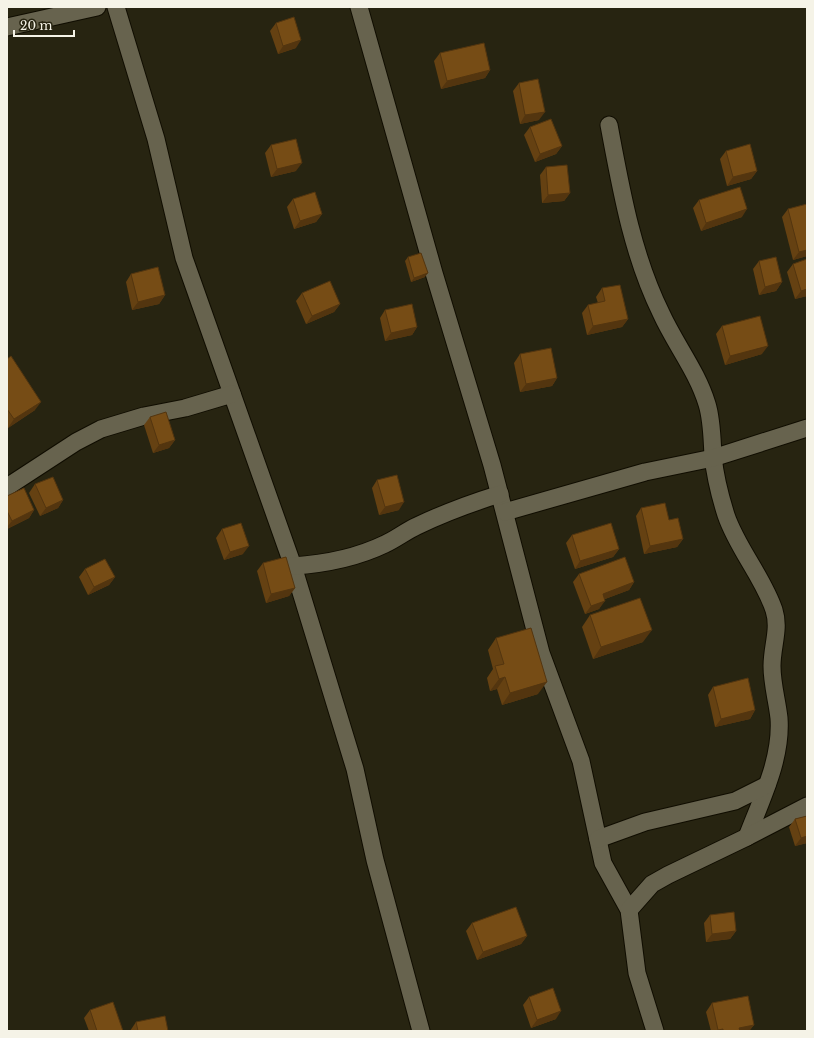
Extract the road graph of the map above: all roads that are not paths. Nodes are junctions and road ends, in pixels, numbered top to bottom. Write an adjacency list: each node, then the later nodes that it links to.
1 (97, 7): 4 (street)
2 (116, 7): 6 (street)
3 (359, 7): 10 (street)
4 (7, 27)
5 (609, 125): 8 (street)
6 (232, 394): 9 (street); 12 (street)
7 (807, 428): 8 (street)
8 (713, 458): 11 (street); 13 (street)
9 (7, 487)
10 (500, 494): 11 (street); 12 (street)
11 (505, 512): 16 (street)
12 (293, 566): 18 (street)
13 (767, 785): 15 (street); 16 (street)
14 (807, 806): 15 (street)
15 (747, 837): 17 (street)
16 (598, 839): 17 (street)
17 (630, 910): 19 (street)
18 (421, 1031)
19 (655, 1031)

